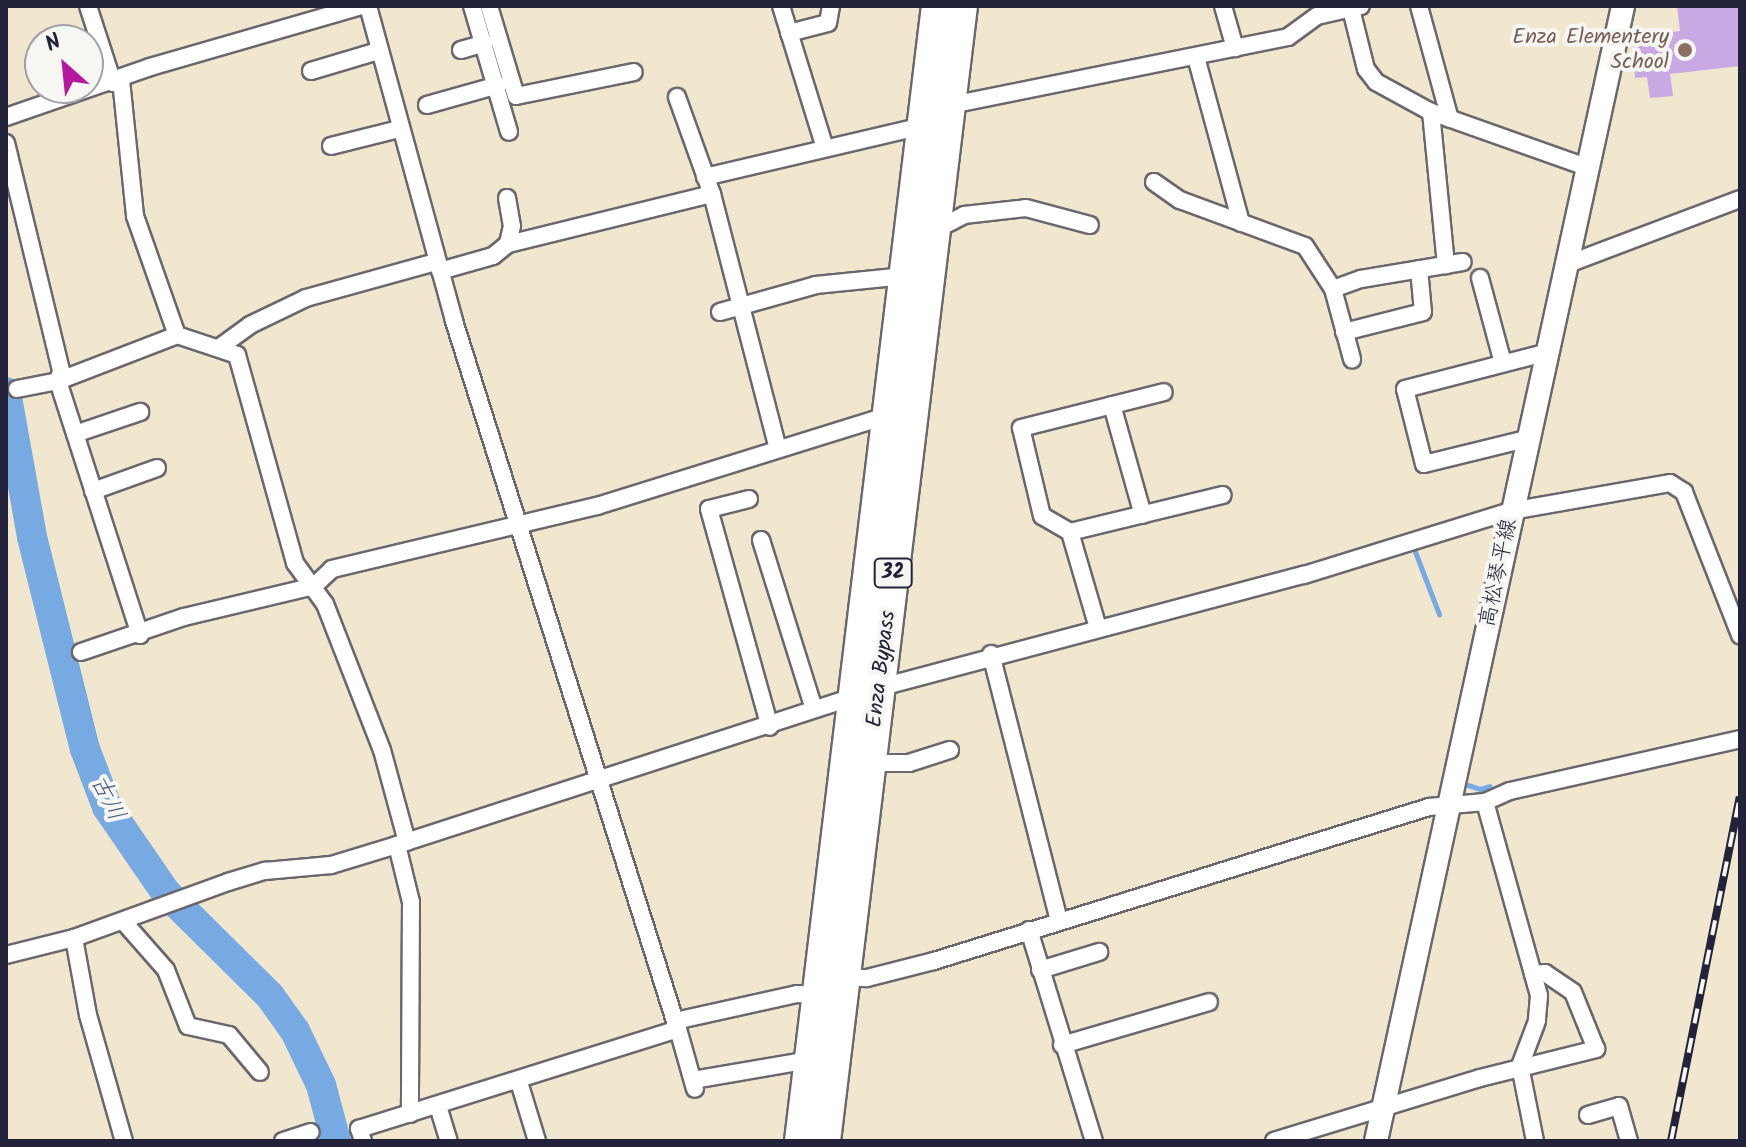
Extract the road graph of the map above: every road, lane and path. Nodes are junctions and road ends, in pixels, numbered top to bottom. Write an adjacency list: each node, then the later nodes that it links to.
1 (88, 6): 22 (street)
2 (361, 6): 22 (street)
3 (368, 6): 18 (street)
4 (472, 6): 15 (street)
5 (489, 6): 21 (street)
6 (781, 6): 14 (street)
7 (831, 6): 14 (street)
8 (937, 6): 30 (highway, Enza Bypass / 32)
9 (962, 6): 26 (highway, Enza Bypass / 32)
10 (1223, 6): 16 (street)
11 (1419, 6): 29 (street)
12 (1623, 6): 36 (main road, 高松琴平線)
13 (1356, 7): 16 (street); 27 (street)
14 (789, 33): 35 (street)
15 (485, 43): 17 (street); 23 (street)
16 (1235, 48): 19 (street)
17 (461, 50)
18 (378, 51): 20 (street); 31 (street)
19 (1196, 57): 26 (street); 43 (street)
20 (311, 71)
21 (634, 72)
22 (117, 82): 28 (street); 56 (street)
23 (498, 85): 25 (street); 32 (street)
24 (677, 97): 37 (street)
25 (427, 105)
26 (951, 105): 45 (highway, Enza Bypass / 32)
27 (1431, 112): 29 (street); 49 (street)
28 (6, 117)
29 (1450, 119): 36 (street)
30 (923, 126): 35 (street); 50 (highway, Enza Bypass / 32)
31 (399, 129): 34 (street); 48 (street)
32 (509, 132)
33 (6, 143): 42 (street)
34 (331, 146)
35 (825, 148): 37 (street)
36 (1589, 168): 47 (main road, 高松琴平線)
37 (705, 177): 39 (street)
38 (1154, 182): 43 (street)
39 (712, 194): 46 (street); 53 (street)
40 (507, 198): 46 (street)
41 (1738, 205): 47 (street)
42 (14, 210): 61 (street)
43 (1241, 223): 52 (street)
44 (1090, 225): 45 (street)
45 (937, 229): 85 (highway, Enza Bypass / 32)
46 (508, 244): 48 (street)
47 (1568, 264): 58 (main road, 高松琴平線)
48 (438, 266): 57 (street); 76 (street)
49 (1419, 269): 52 (street); 55 (street)
50 (905, 276): 53 (street); 66 (highway, Enza Bypass / 32)
51 (1480, 278): 60 (street)
52 (1333, 289): 55 (street)
53 (739, 307): 54 (street); 69 (street)
54 (720, 312)
55 (1344, 332): 59 (street)
56 (177, 335): 57 (street); 61 (street)
57 (220, 347): 79 (street)
58 (1544, 353): 60 (street); 68 (main road, 高松琴平線)
59 (1352, 359)
60 (1503, 363): 68 (street)
61 (58, 381): 62 (street); 67 (street)
62 (17, 389)
63 (1164, 392): 64 (street)
64 (1112, 405): 75 (street); 77 (street)
65 (140, 412): 67 (street)
66 (889, 415): 69 (street); 85 (highway, Enza Bypass / 32)
67 (75, 434): 71 (street)
68 (1526, 439): 74 (main road, 高松琴平線)
69 (777, 446): 76 (street)
70 (157, 468): 71 (street)
71 (93, 491): 81 (street)
72 (1223, 495): 75 (street)
73 (749, 499): 87 (street)
74 (1511, 511): 80 (street); 82 (street); 93 (main road, 高松琴平線)
75 (1143, 515): 77 (street)
76 (518, 522): 79 (street); 91 (street)
77 (1070, 532): 80 (street)
78 (761, 540): 86 (street)
79 (314, 586): 81 (street); 94 (street)
80 (1098, 628): 84 (street)
81 (140, 635): 83 (street)
82 (1740, 635)
83 (81, 652)
84 (991, 654): 85 (street); 96 (street)
85 (866, 692): 86 (street); 90 (highway, Enza Bypass / 32); 104 (highway, Enza Bypass / 32)
86 (814, 709): 87 (street)
87 (770, 727): 91 (street)
88 (1740, 739): 92 (street)
89 (950, 750): 90 (street)
90 (870, 763): 103 (highway, Enza Bypass / 32)
91 (596, 780): 94 (street); 106 (street)
92 (1485, 802): 93 (street); 102 (street)
93 (1450, 803): 96 (street); 113 (main road, 高松琴平線)
94 (402, 843): 95 (street); 114 (street)
95 (123, 921): 98 (street); 110 (street)
96 (1059, 921): 97 (street)
97 (1029, 930): 101 (street); 103 (street)
98 (74, 938): 100 (street); 117 (street)
99 (1099, 952): 101 (street)
100 (6, 955)
101 (1040, 970): 107 (street)
102 (1533, 974): 109 (street); 109 (street)
103 (845, 977): 104 (highway); 123 (highway, Enza Bypass / 32)
104 (817, 995): 106 (street); 108 (highway, Enza Bypass / 32)
105 (1209, 1002): 107 (street)
106 (676, 1025): 108 (street); 111 (street)
107 (1062, 1045): 124 (street)
108 (810, 1060): 122 (highway, Enza Bypass / 32)
109 (1520, 1066): 113 (street); 127 (street)
110 (260, 1072)
111 (519, 1082): 112 (street); 121 (street)
112 (438, 1106): 114 (street); 120 (street)
113 (1384, 1108): 125 (street); 126 (main road, 高松琴平線)
114 (410, 1114): 119 (street)
115 (1588, 1115): 128 (street)
116 (311, 1132): 118 (street)
117 (124, 1141)
118 (283, 1141)
119 (363, 1141)
120 (449, 1141)
121 (537, 1141)
122 (800, 1141)
123 (825, 1141)
124 (1094, 1141)
125 (1274, 1141)
126 (1376, 1141)
127 (1535, 1141)
128 (1629, 1141)

